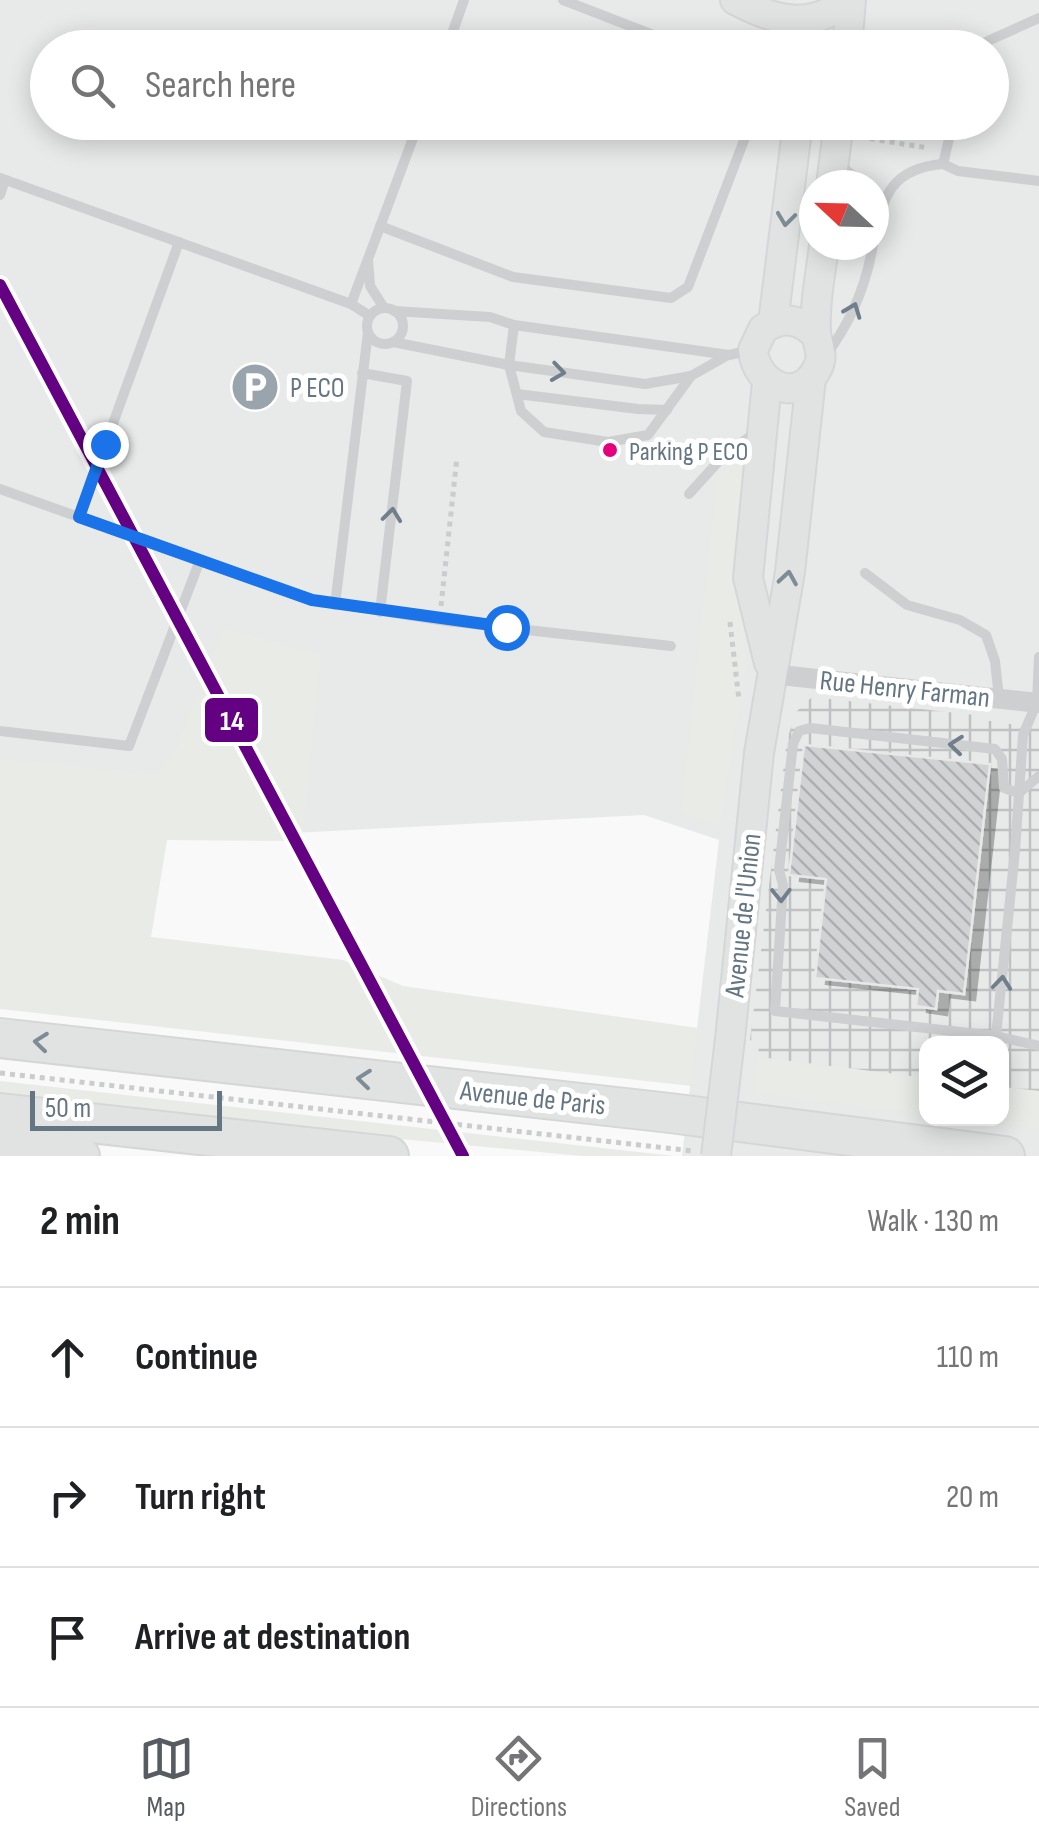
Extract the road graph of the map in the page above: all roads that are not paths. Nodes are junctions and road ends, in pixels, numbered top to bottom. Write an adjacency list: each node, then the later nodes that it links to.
1 (464, 0): 7 (lane)
2 (563, 0): 8 (lane)
3 (735, 0): 6 (street)
4 (849, 0): 6 (street); 10 (street)
5 (1039, 18): 11 (lane)
6 (786, 20): 9 (street)
7 (453, 30)
8 (640, 30)
9 (798, 30)
10 (848, 30)
11 (1009, 31)
12 (411, 140): 23 (lane)
13 (744, 140): 23 (lane)
14 (796, 140): 31 (street, one-way to 31)
15 (836, 140): 18 (street)
16 (949, 140): 17 (lane)
17 (943, 164): 20 (lane); 21 (lane)
18 (833, 170)
19 (3, 179): 22 (lane); 24 (lane)
20 (1039, 180)
21 (889, 189)
22 (0, 195)
23 (380, 226): 25 (lane)
24 (179, 242): 28 (lane); 47 (lane)
25 (368, 259): 28 (lane); 29 (lane)
26 (823, 260): 34 (street, Avenue de l'Union)
27 (870, 260): 39 (lane, one-way to 27)
28 (351, 304): 30 (lane)
29 (389, 310): 30 (lane); 32 (lane); 35 (lane)
30 (370, 316): 33 (lane)
31 (774, 322): 34 (street); 36 (street)
32 (514, 325): 36 (lane); 37 (lane)
33 (368, 332): 35 (lane); 38 (lane)
34 (816, 334): 39 (street, Avenue de l'Union)
35 (393, 342): 37 (lane)
36 (741, 352): 40 (lane); 41 (street, Avenue de l'Union)
37 (509, 365): 40 (lane, one-way to 40); 42 (lane)
38 (362, 374): 50 (lane); 51 (lane, one-way to 38)
39 (814, 374): 41 (street); 54 (street, Avenue de l'Union, one-way to 39)
40 (692, 376): 43 (lane)
41 (767, 382): 44 (street, Avenue de l'Union)
42 (517, 394): 43 (lane); 43 (lane)
43 (667, 410)
44 (765, 427): 46 (lane); 54 (street, Avenue de l'Union)
45 (0, 489): 47 (lane)
46 (689, 494)
47 (79, 517): 48 (lane)
48 (200, 560): 50 (lane); 57 (lane)
49 (865, 573): 55 (lane)
50 (335, 605): 51 (lane)
51 (380, 612): 52 (lane)
52 (671, 646)
53 (1039, 657): 56 (lane)
54 (771, 674): 55 (street, Rue Henry Farman); 67 (street, Avenue de l'Union, bridge)
55 (998, 698): 56 (street, Rue Henry Farman)
56 (1038, 702): 59 (lane)
57 (0, 731)
58 (1039, 776): 59 (lane)
59 (1019, 793): 60 (lane, one-way to 59); 60 (lane, one-way to 60)
60 (996, 1036)
61 (0, 1038): 64 (highway, Avenue de Paris, one-way to 61)
62 (1009, 1039): 63 (lane)
63 (1039, 1046)
64 (566, 1101): 70 (highway); 71 (highway, Avenue de Paris)
65 (0, 1113): 69 (highway)
66 (0, 1147): 68 (highway)
67 (706, 1154)
68 (80, 1156)
69 (389, 1156)
70 (822, 1156)
71 (1005, 1156)

